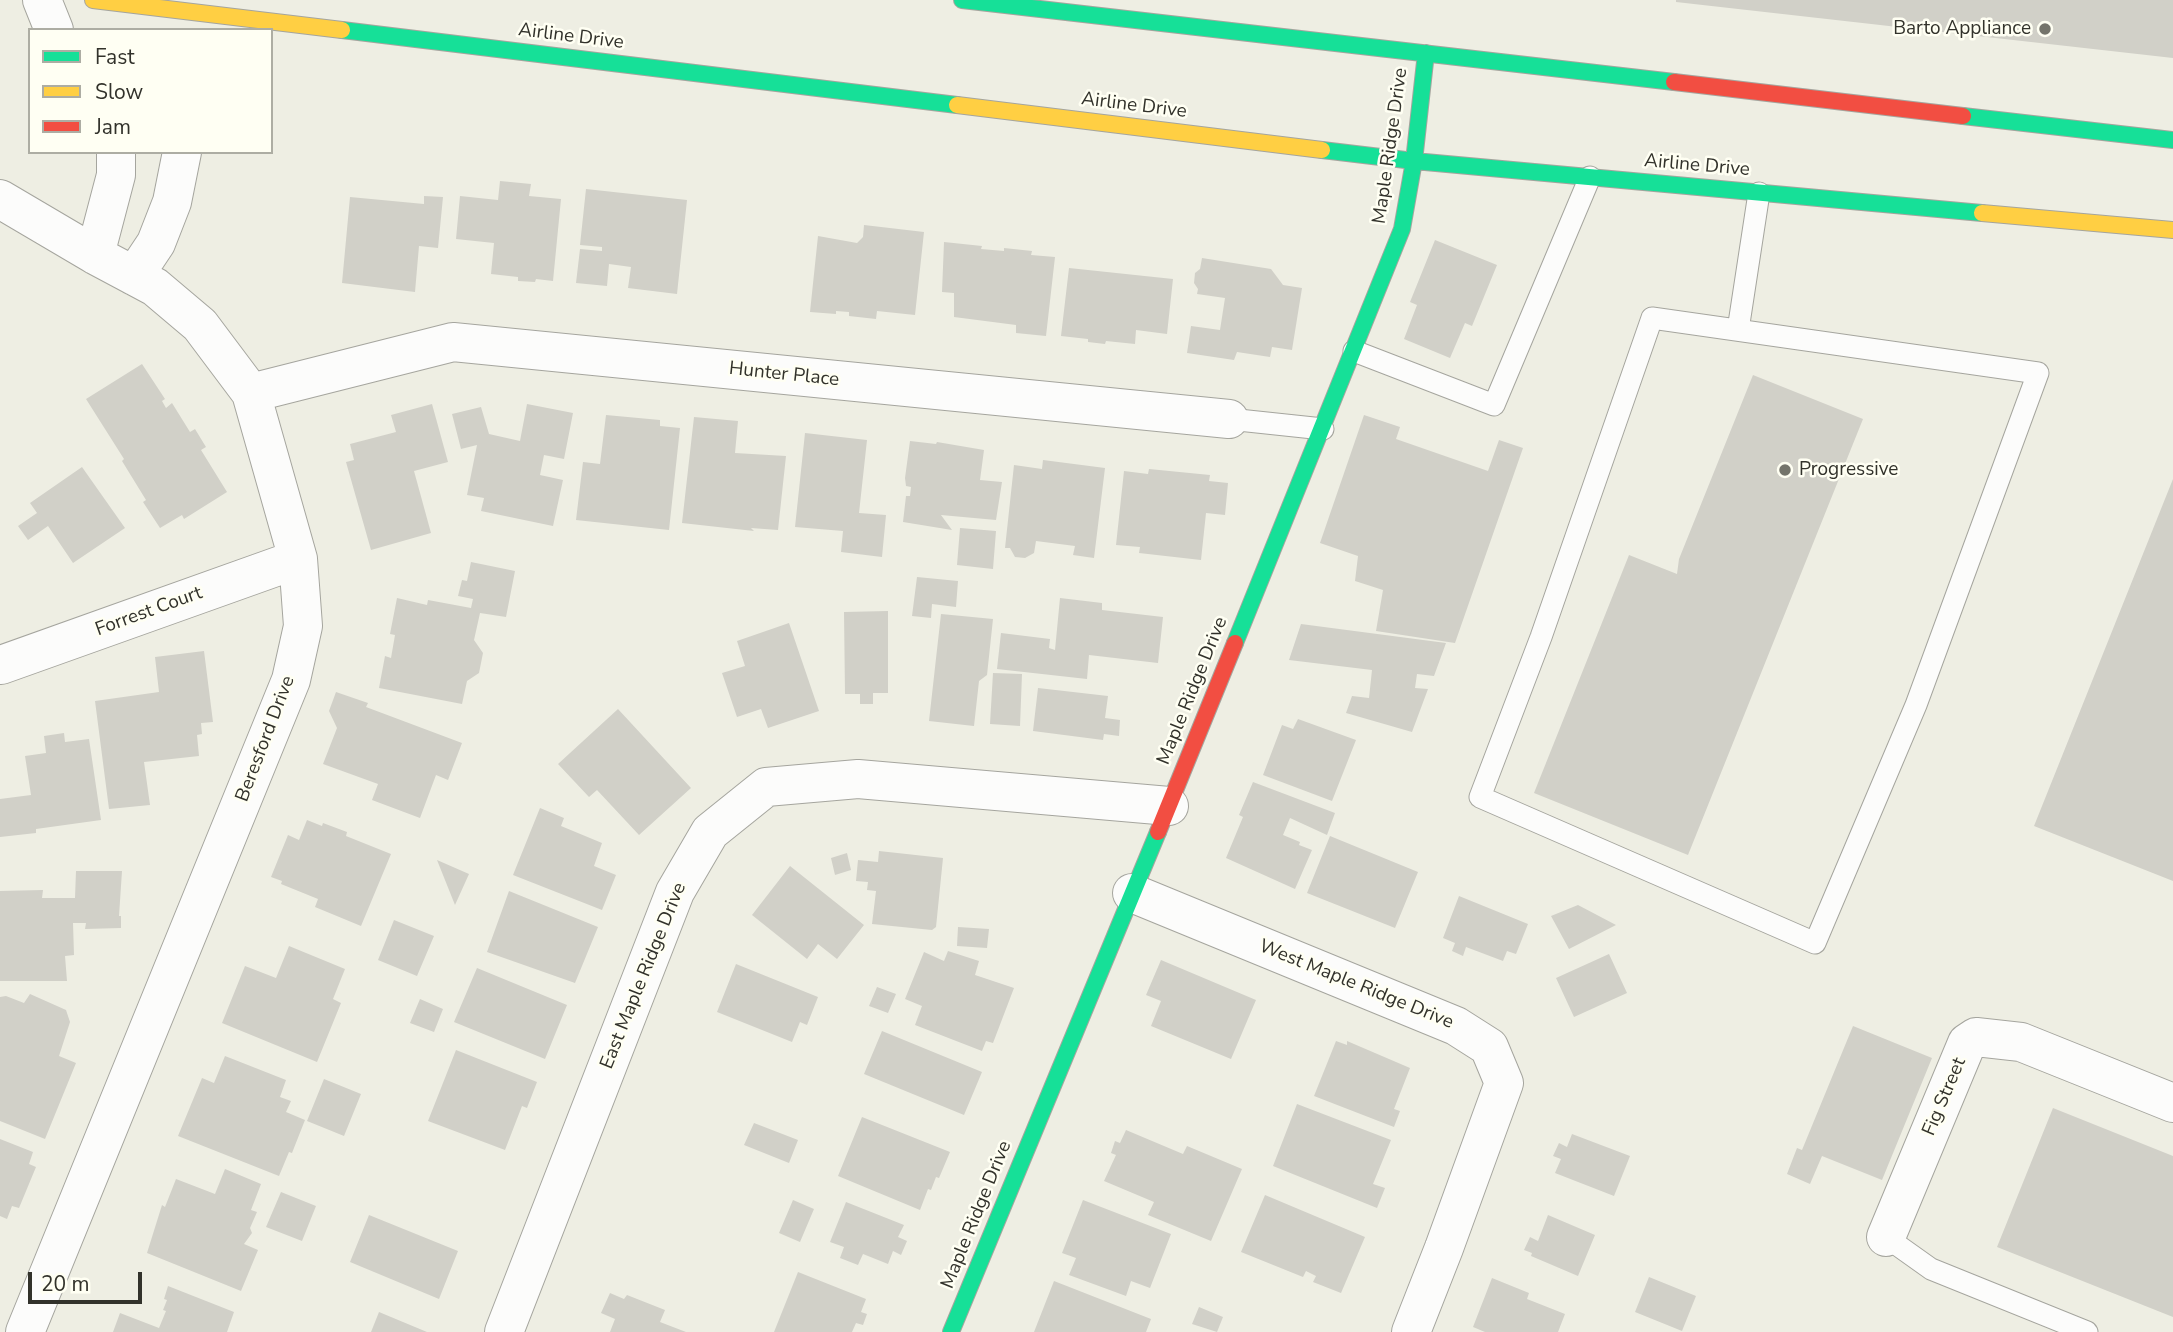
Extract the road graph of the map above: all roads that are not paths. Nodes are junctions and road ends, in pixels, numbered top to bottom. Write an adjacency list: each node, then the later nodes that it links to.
1 (42, 0): 5 (street)
2 (93, 0): 4 (main road, Airline Drive)
3 (962, 0): 6 (main road)
4 (253, 25): 10 (main road, Airline Drive)
5 (53, 28)
6 (1426, 53): 7 (main road); 10 (main road, Maple Ridge Drive)
7 (2173, 139)
8 (116, 154): 15 (street)
9 (182, 154): 16 (street)
10 (1413, 161): 11 (main road, Airline Drive); 18 (main road, Maple Ridge Drive)
11 (1590, 177): 12 (main road, Airline Drive); 18 (lane)
12 (1759, 193): 14 (main road, Airline Drive); 17 (lane)
13 (0, 199): 15 (street, Beresford Drive)
14 (2173, 230)
15 (95, 255): 16 (street, Beresford Drive)
16 (134, 276): 19 (street, Beresford Drive)
17 (1738, 330): 17 (lane)
18 (1354, 351): 21 (main road, Maple Ridge Drive)
19 (251, 393): 20 (street, Hunter Place); 22 (street, Beresford Drive)
20 (1229, 419): 21 (lane, Hunter Place)
21 (1323, 429): 24 (main road, Maple Ridge Drive)
22 (298, 559): 23 (street, Forrest Court); 28 (street, Beresford Drive)
23 (1, 665)
24 (1169, 806): 25 (main road, Maple Ridge Drive); 29 (street, East Maple Ridge Drive)
25 (1132, 893): 30 (main road, Maple Ridge Drive); 31 (street, West Maple Ridge Drive)
26 (2173, 1103): 27 (street, Fig Street)
27 (1886, 1237): 32 (lane)
28 (25, 1332)
29 (504, 1332)
30 (951, 1332)
31 (1411, 1332)
32 (2087, 1332)

